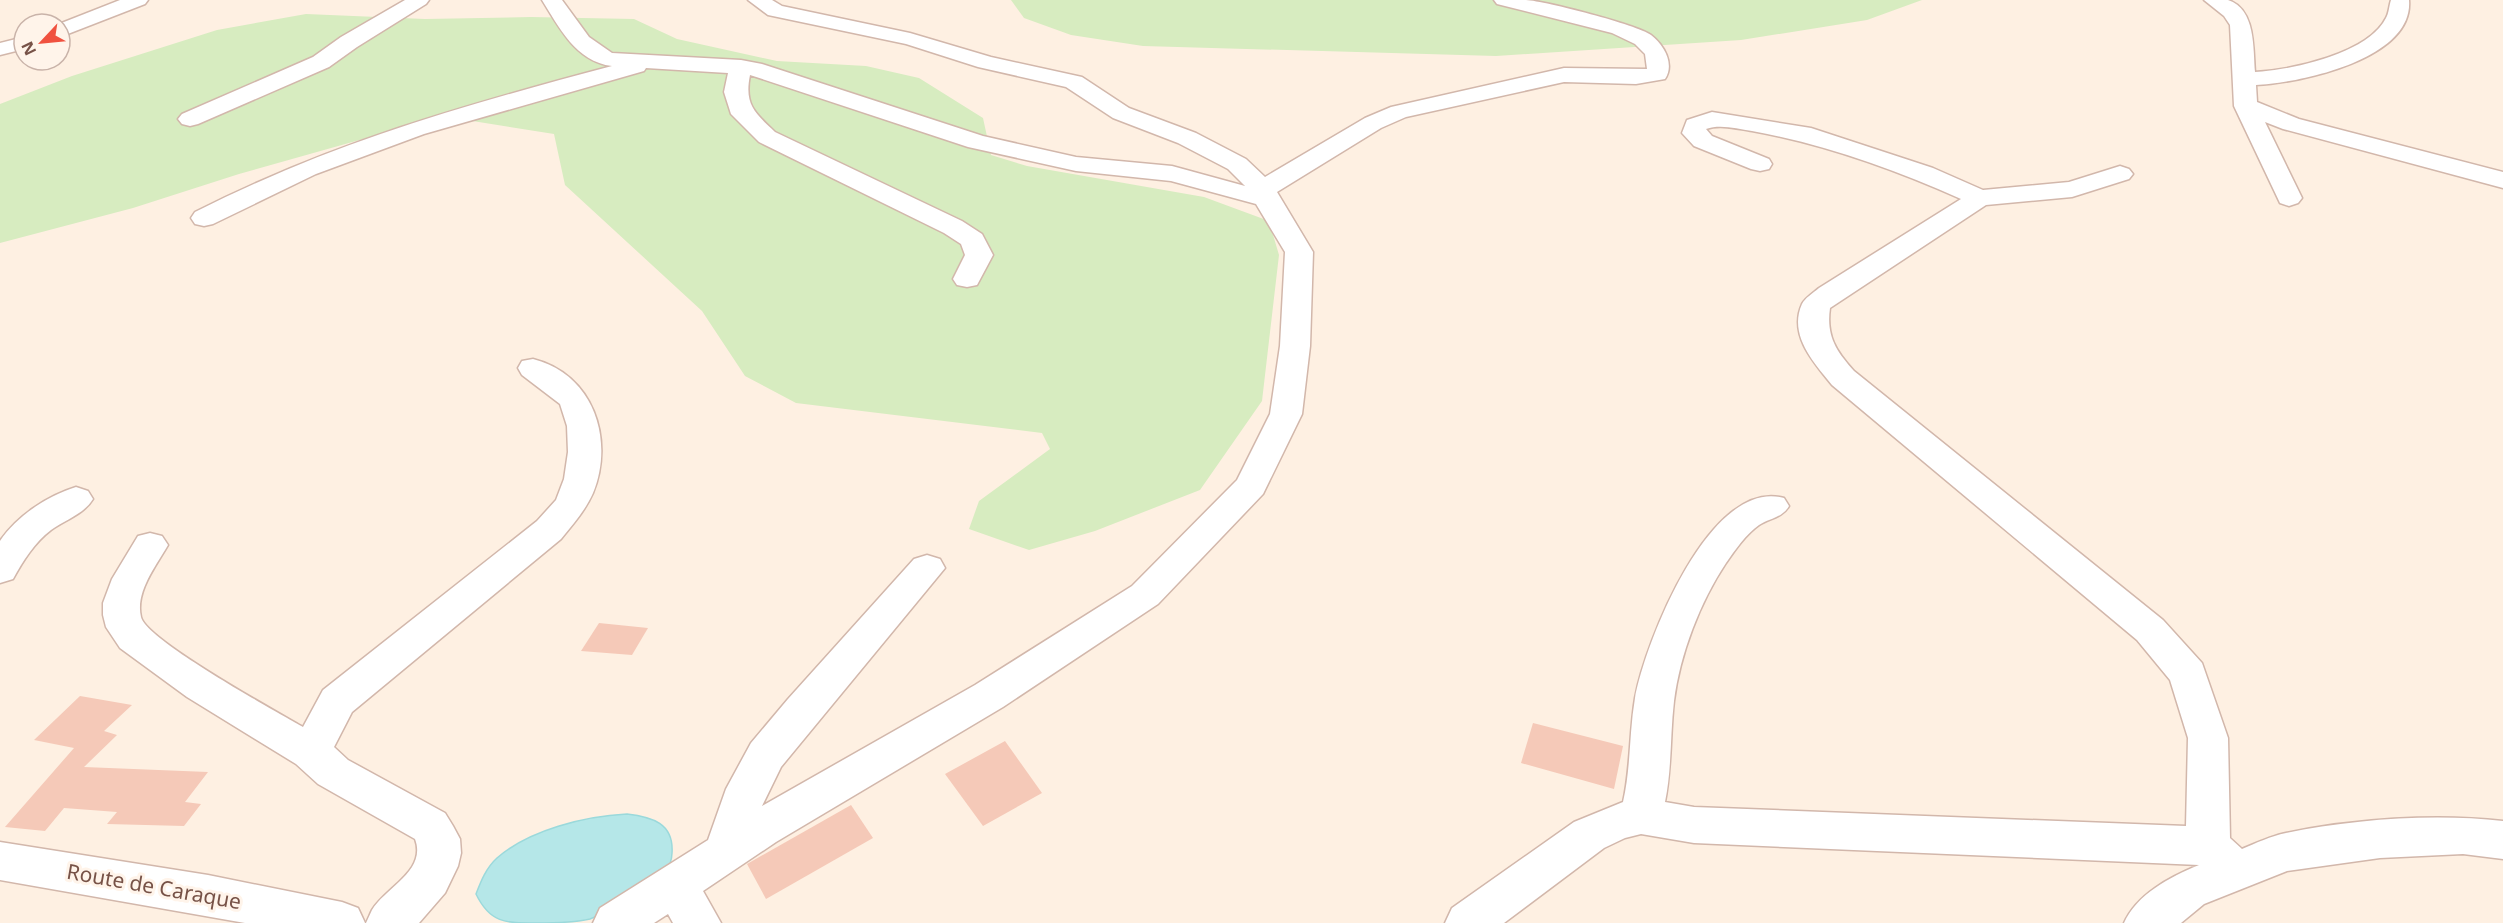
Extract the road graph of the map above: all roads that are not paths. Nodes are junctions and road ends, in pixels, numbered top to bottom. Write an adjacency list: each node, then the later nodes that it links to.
1 (138, 0): 8 (street)
2 (419, 0): 13 (street)
3 (552, 0): 9 (street)
4 (758, 0): 17 (street)
5 (1504, 0): 17 (street)
6 (2214, 0): 11 (street)
7 (2400, 2): 11 (street)
8 (72, 26)
9 (652, 62): 10 (street); 20 (street)
10 (741, 67): 17 (street); 21 (street)
11 (2244, 80): 12 (street)
12 (2246, 106): 16 (street); 19 (street)
13 (190, 120)
14 (1760, 164): 18 (street)
15 (2120, 174): 18 (street)
16 (2503, 180)
17 (1264, 194): 31 (street)
18 (1980, 198): 32 (street)
19 (2289, 198)
20 (204, 218)
21 (967, 279)
22 (533, 368): 28 (street)
23 (76, 500): 27 (street)
24 (1772, 506): 29 (street)
25 (150, 545): 28 (street)
26 (927, 568): 31 (street)
27 (0, 570)
28 (311, 752): 36 (street)
29 (1641, 816): 32 (street); 39 (street)
30 (2503, 840): 32 (street)
31 (725, 853): 34 (street)
32 (2222, 859): 40 (street)
33 (0, 861): 35 (street, Route de Caraque)
34 (675, 885): 37 (street); 38 (street)
35 (342, 923)
36 (389, 923)
37 (616, 923)
38 (698, 923)
39 (1468, 923)
40 (2147, 923)

